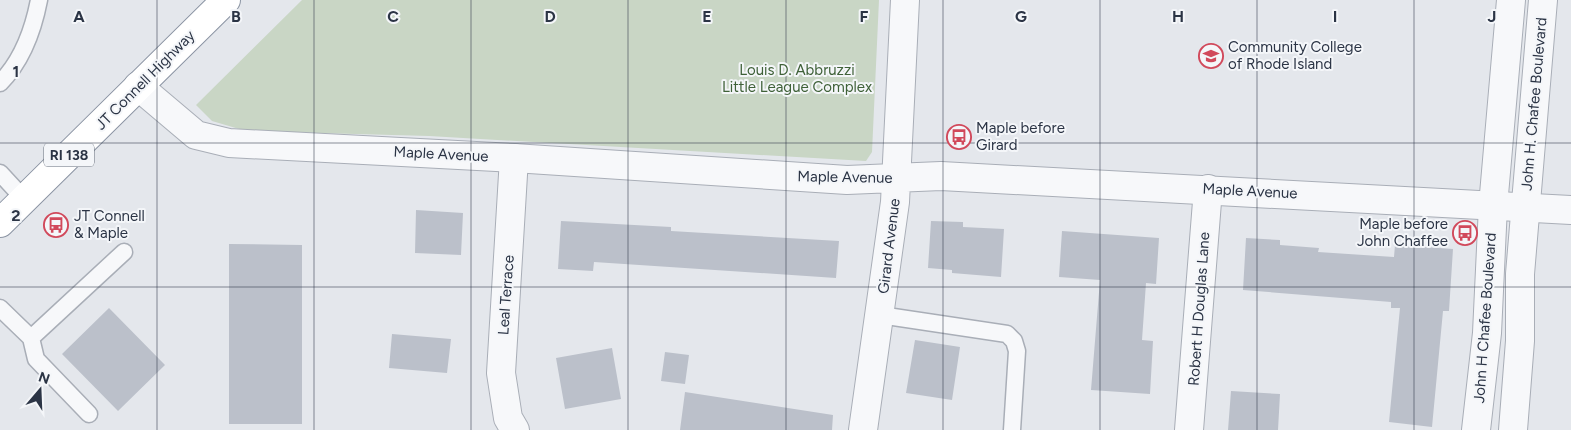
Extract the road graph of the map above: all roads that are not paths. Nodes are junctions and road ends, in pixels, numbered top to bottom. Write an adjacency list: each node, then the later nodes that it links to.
1 (39, 0): 6 (lane)
2 (905, 0): 10 (street, Girard Avenue)
3 (1511, 0): 13 (street)
4 (1543, 0): 14 (street, John H. Chafee Boulevard)
5 (223, 1): 7 (highway, JT Connell Highway / RI 138)
6 (0, 83)
7 (138, 86): 8 (street, Maple Avenue); 12 (highway, JT Connell Highway / RI 138)
8 (514, 158): 10 (street, Maple Avenue); 22 (street, Leal Terrace)
9 (0, 173): 12 (lane)
10 (896, 178): 11 (street, Maple Avenue); 19 (street, Girard Avenue)
11 (1208, 189): 13 (street, Maple Avenue); 25 (street, Robert H Douglas Lane)
12 (24, 199): 16 (highway, JT Connell Highway / RI 138)
13 (1493, 206): 14 (street, Maple Avenue); 26 (street, John H Chafee Boulevard)
14 (1526, 208): 15 (street, Maple Avenue); 27 (street)
15 (1571, 210)
16 (0, 223)
17 (124, 252): 20 (lane)
18 (0, 308): 20 (lane)
19 (880, 315): 23 (street, Girard Avenue); 24 (lane)
20 (31, 338): 21 (lane)
21 (89, 414)
22 (515, 430)
23 (863, 430)
24 (1012, 430)
25 (1189, 430)
26 (1476, 430)
27 (1513, 430)

